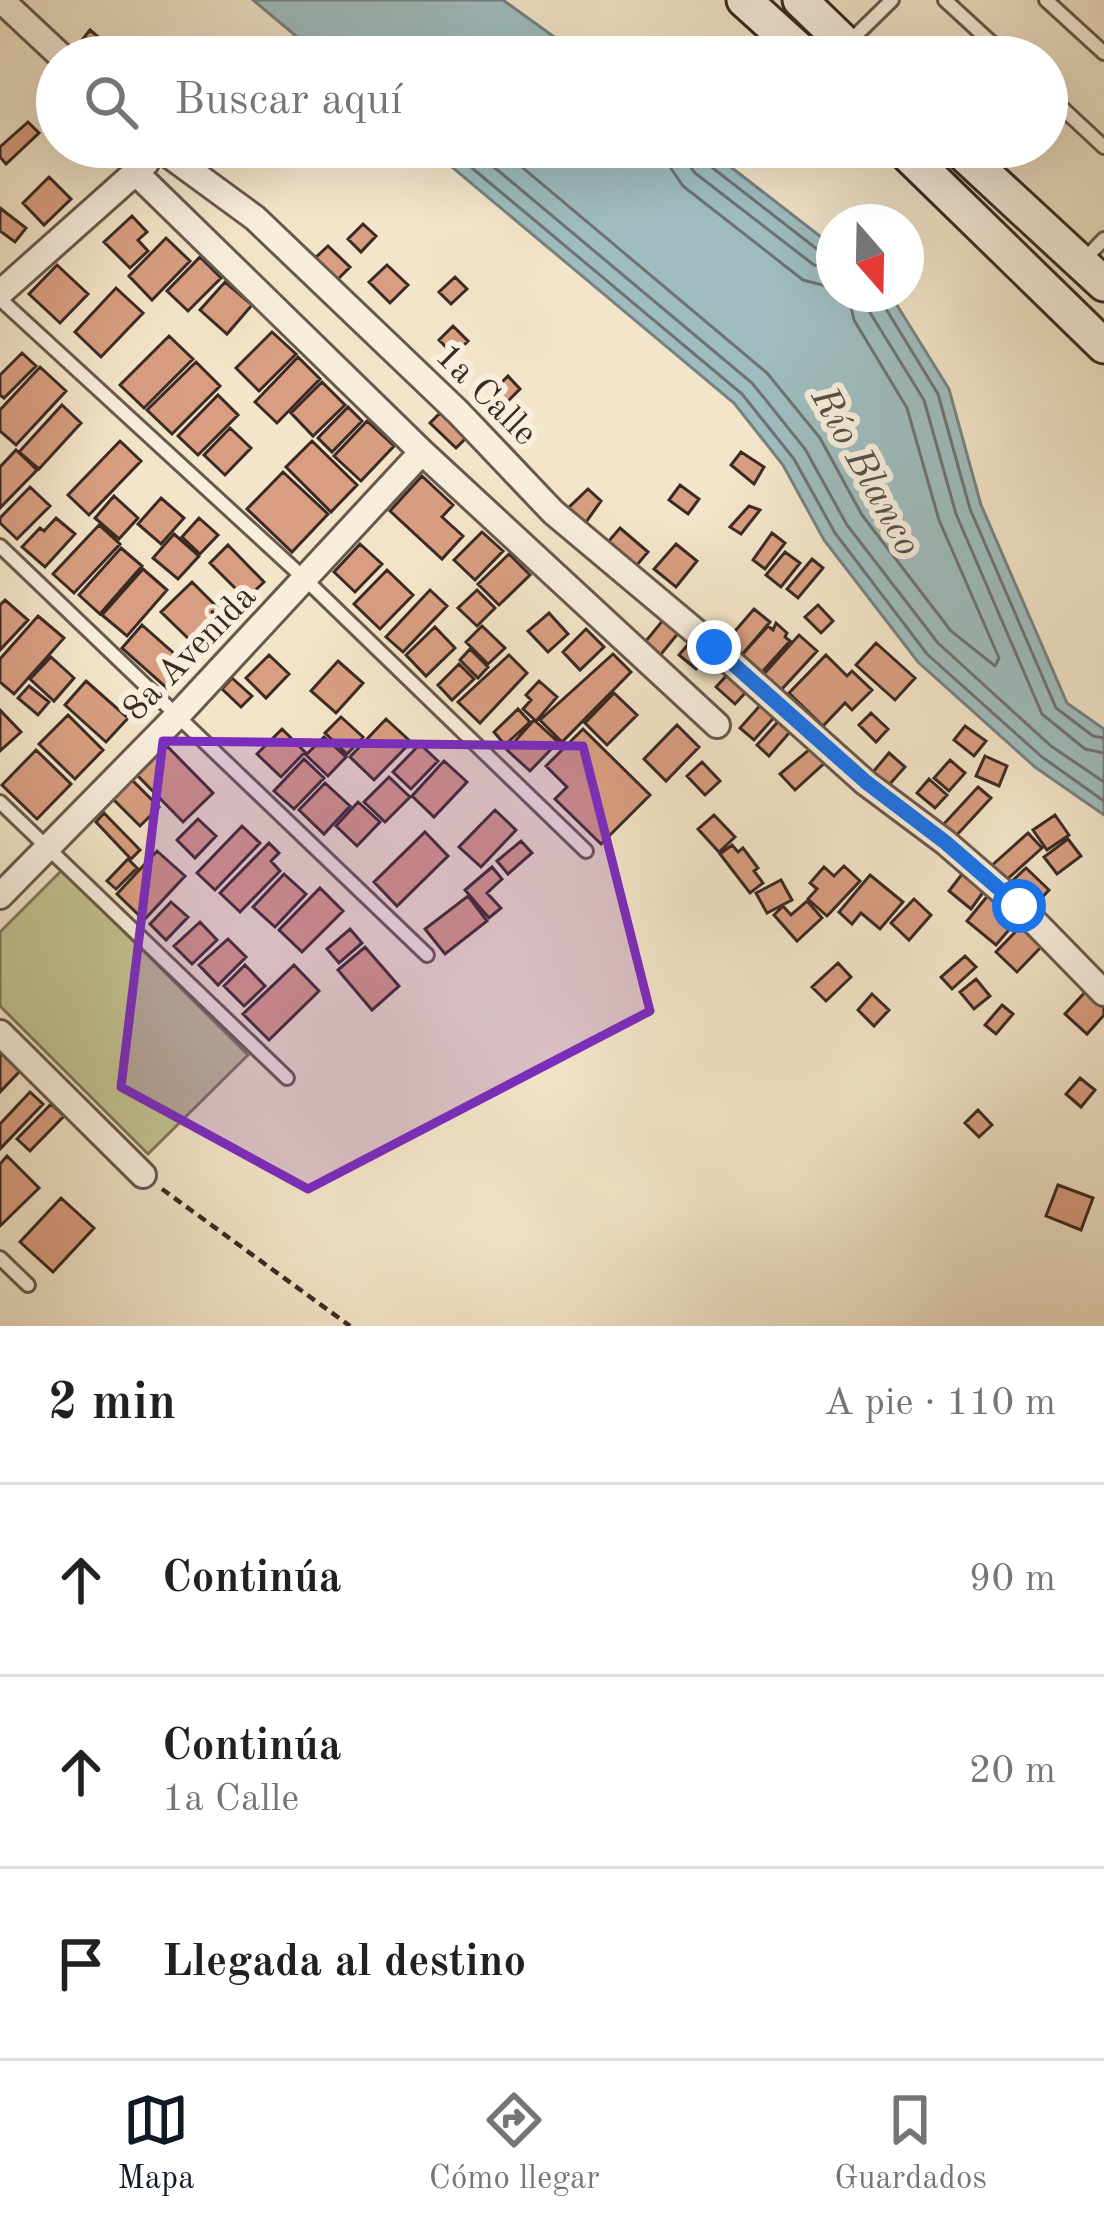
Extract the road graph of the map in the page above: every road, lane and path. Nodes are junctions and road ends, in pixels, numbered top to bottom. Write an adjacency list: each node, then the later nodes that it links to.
1 (1, 0): 8 (street)
2 (744, 0): 9 (main road)
3 (779, 0): 10 (main road)
4 (800, 0): 11 (main road)
5 (892, 0): 12 (lane)
6 (945, 0): 13 (lane)
7 (1046, 0): 14 (lane)
8 (40, 36)
9 (784, 36)
10 (832, 36)
11 (837, 36)
12 (854, 36)
13 (984, 36)
14 (1104, 53)
15 (1068, 114): 16 (lane)
16 (1104, 147)
17 (141, 168): 21 (street)
18 (187, 168): 35 (street, 1a Calle)
19 (922, 168): 24 (main road)
20 (982, 168): 22 (main road)
21 (136, 173): 23 (street); 25 (street)
22 (1096, 262)
23 (0, 296): 27 (lane)
24 (1104, 346)
25 (422, 452): 27 (street, 8a Avenida); 29 (street)
26 (0, 546): 28 (lane)
27 (306, 580): 28 (street, 8a Avenida); 32 (lane)
28 (177, 716): 31 (street, 8a Avenida); 34 (lane)
29 (717, 725)
30 (0, 802): 31 (lane)
31 (46, 846): 33 (street, 8a Avenida); 37 (lane)
32 (586, 851)
33 (0, 896)
34 (428, 955)
35 (1104, 992)
36 (0, 1033): 38 (street)
37 (287, 1078)
38 (143, 1175): 41 (path)
39 (0, 1258): 40 (lane)
40 (28, 1286)
41 (350, 1326)

